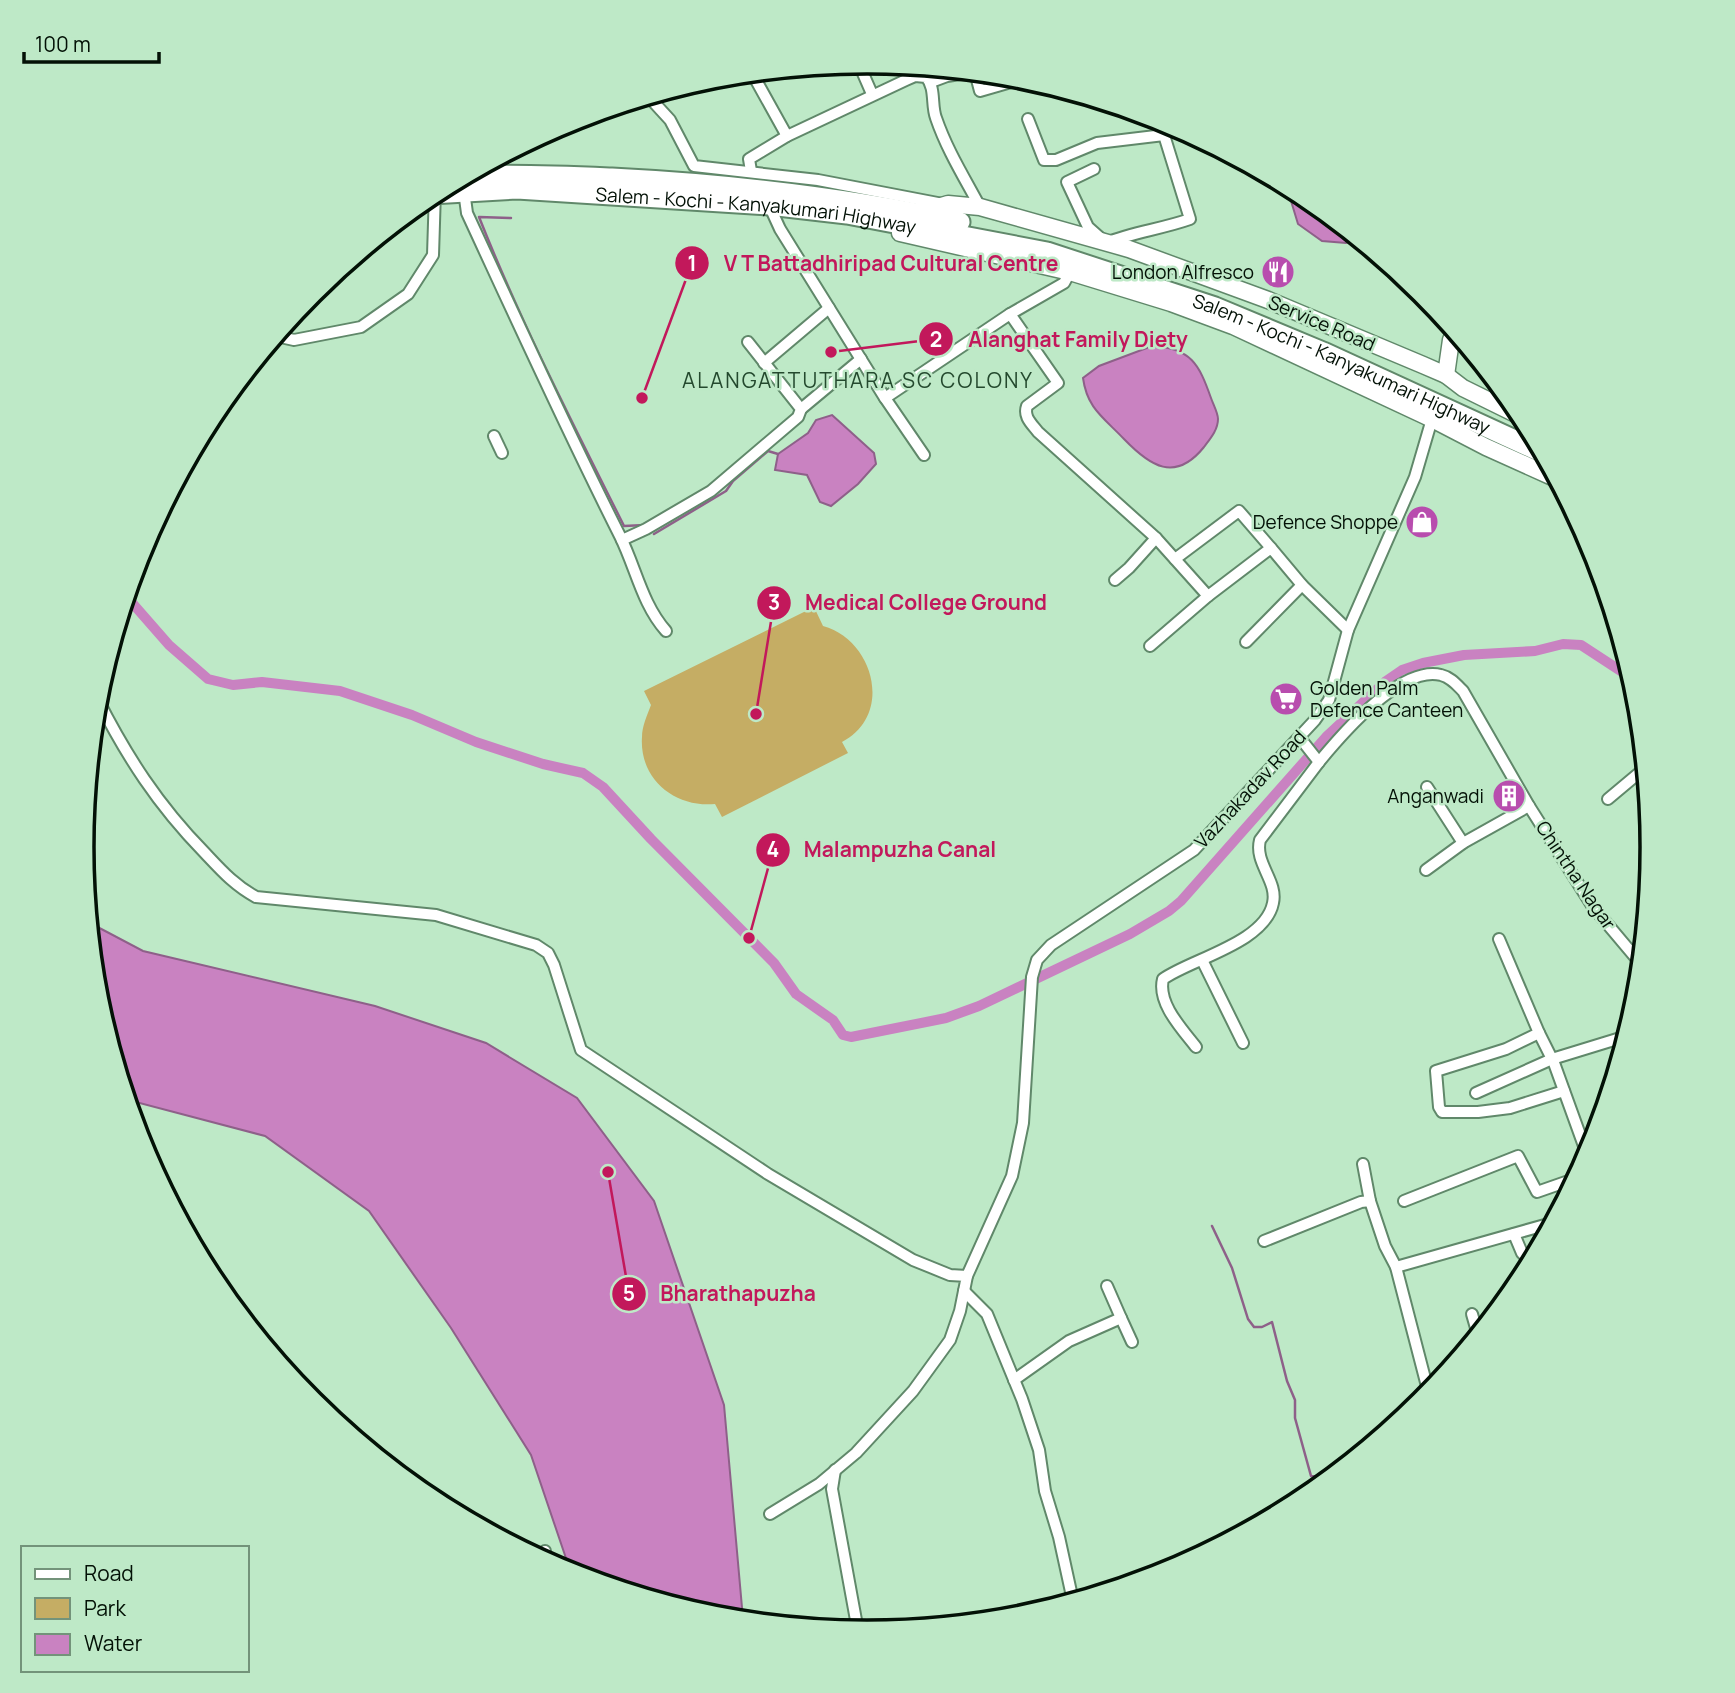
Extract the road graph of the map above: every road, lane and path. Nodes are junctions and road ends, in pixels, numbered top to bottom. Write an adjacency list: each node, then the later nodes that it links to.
1 (863, 74): 7 (street)
2 (943, 78): 5 (street)
3 (977, 81): 6 (street)
4 (757, 82): 10 (street)
5 (931, 82): 7 (street); 23 (street)
6 (1000, 85)
7 (872, 94): 10 (street)
8 (655, 104): 13 (street, Service Road)
9 (1028, 119): 11 (street)
10 (787, 136): 13 (street)
11 (1056, 160): 14 (street); 26 (street)
12 (1094, 169): 14 (street)
13 (751, 171): 18 (street, Service Road)
14 (1067, 182): 26 (street)
15 (471, 183): 22 (highway, Salem - Kochi - Kanyakumari Highway)
16 (469, 184): 20 (highway, Salem - Kochi - Kanyakumari Highway)
17 (464, 187): 47 (street)
18 (867, 188): 19 (street, Service Road); 22 (highway)
19 (948, 204): 23 (street, Service Road); 25 (street)
20 (769, 205): 24 (highway, Salem - Kochi - Kanyakumari Highway); 28 (street)
21 (434, 207): 30 (street)
22 (887, 207): 25 (highway, Salem - Kochi - Kanyakumari Highway)
23 (980, 207): 26 (street, Service Road)
24 (790, 208): 27 (street, Service Road); 42 (highway, Salem - Kochi - Kanyakumari Highway)
25 (918, 213): 40 (highway, Salem - Kochi - Kanyakumari Highway)
26 (1105, 243): 35 (street, Service Road)
27 (1070, 272): 29 (street); 39 (street, Service Road)
28 (829, 308): 33 (street); 34 (street)
29 (1010, 314): 36 (street); 46 (street)
30 (285, 338)
31 (1451, 340): 35 (street)
32 (748, 342): 34 (street)
33 (861, 359): 36 (street); 38 (street)
34 (764, 363): 38 (street)
35 (1446, 375): 37 (street, Service Road)
36 (885, 398): 44 (street)
37 (1504, 408)
38 (802, 409): 47 (street)
39 (1432, 419): 45 (street, Service Road); 53 (street, Vazhakadav Road)
40 (1517, 428)
41 (494, 436): 43 (street)
42 (1528, 446)
43 (502, 453)
44 (924, 455)
45 (1544, 473)
46 (1156, 538): 49 (street); 50 (street)
47 (622, 540): 54 (street)
48 (1270, 548): 49 (street); 51 (street); 52 (street)
49 (1175, 559): 52 (street)
50 (1115, 580)
51 (1302, 585): 53 (street); 55 (street)
52 (1208, 596): 56 (street)
53 (1349, 630): 58 (street, Vazhakadav Road)
54 (666, 631)
55 (1247, 642)
56 (1150, 646)
57 (106, 715): 86 (street)
58 (1300, 738): 59 (street); 86 (street, Vazhakadav Road)
59 (1319, 762): 63 (street, Chintha Nagar); 68 (street, Chintha Nagar)
60 (1637, 775): 62 (street)
61 (1427, 787): 64 (street)
62 (1608, 799)
63 (1529, 806): 64 (street); 67 (street, Chintha Nagar)
64 (1463, 843): 65 (street)
65 (1426, 870)
66 (1499, 939): 69 (street)
67 (1633, 954)
68 (1202, 960): 71 (street); 72 (street, Chintha Nagar)
69 (1539, 1033): 73 (street); 74 (street)
70 (1616, 1039): 73 (street)
71 (1243, 1043)
72 (1196, 1047)
73 (1552, 1059): 74 (street); 75 (street)
74 (1564, 1091): 76 (street)
75 (1476, 1093)
76 (1582, 1141)
77 (1363, 1164): 79 (street)
78 (1563, 1183): 80 (street)
79 (1370, 1201): 83 (street); 85 (street)
80 (1404, 1201)
81 (1541, 1226): 82 (street)
82 (1514, 1234): 84 (street); 85 (street)
83 (1264, 1241)
84 (1523, 1255)
85 (1396, 1267): 94 (street)
86 (967, 1276): 88 (street)
87 (1107, 1286): 90 (street)
88 (964, 1291): 93 (street); 95 (street)
89 (1472, 1314): 91 (street)
90 (1121, 1318): 92 (street); 93 (street)
91 (1475, 1324)
92 (1132, 1342)
93 (1014, 1380): 97 (street)
94 (1426, 1381)
95 (835, 1470): 96 (street); 98 (street)
96 (770, 1514)
97 (1071, 1592)
98 (856, 1620)

